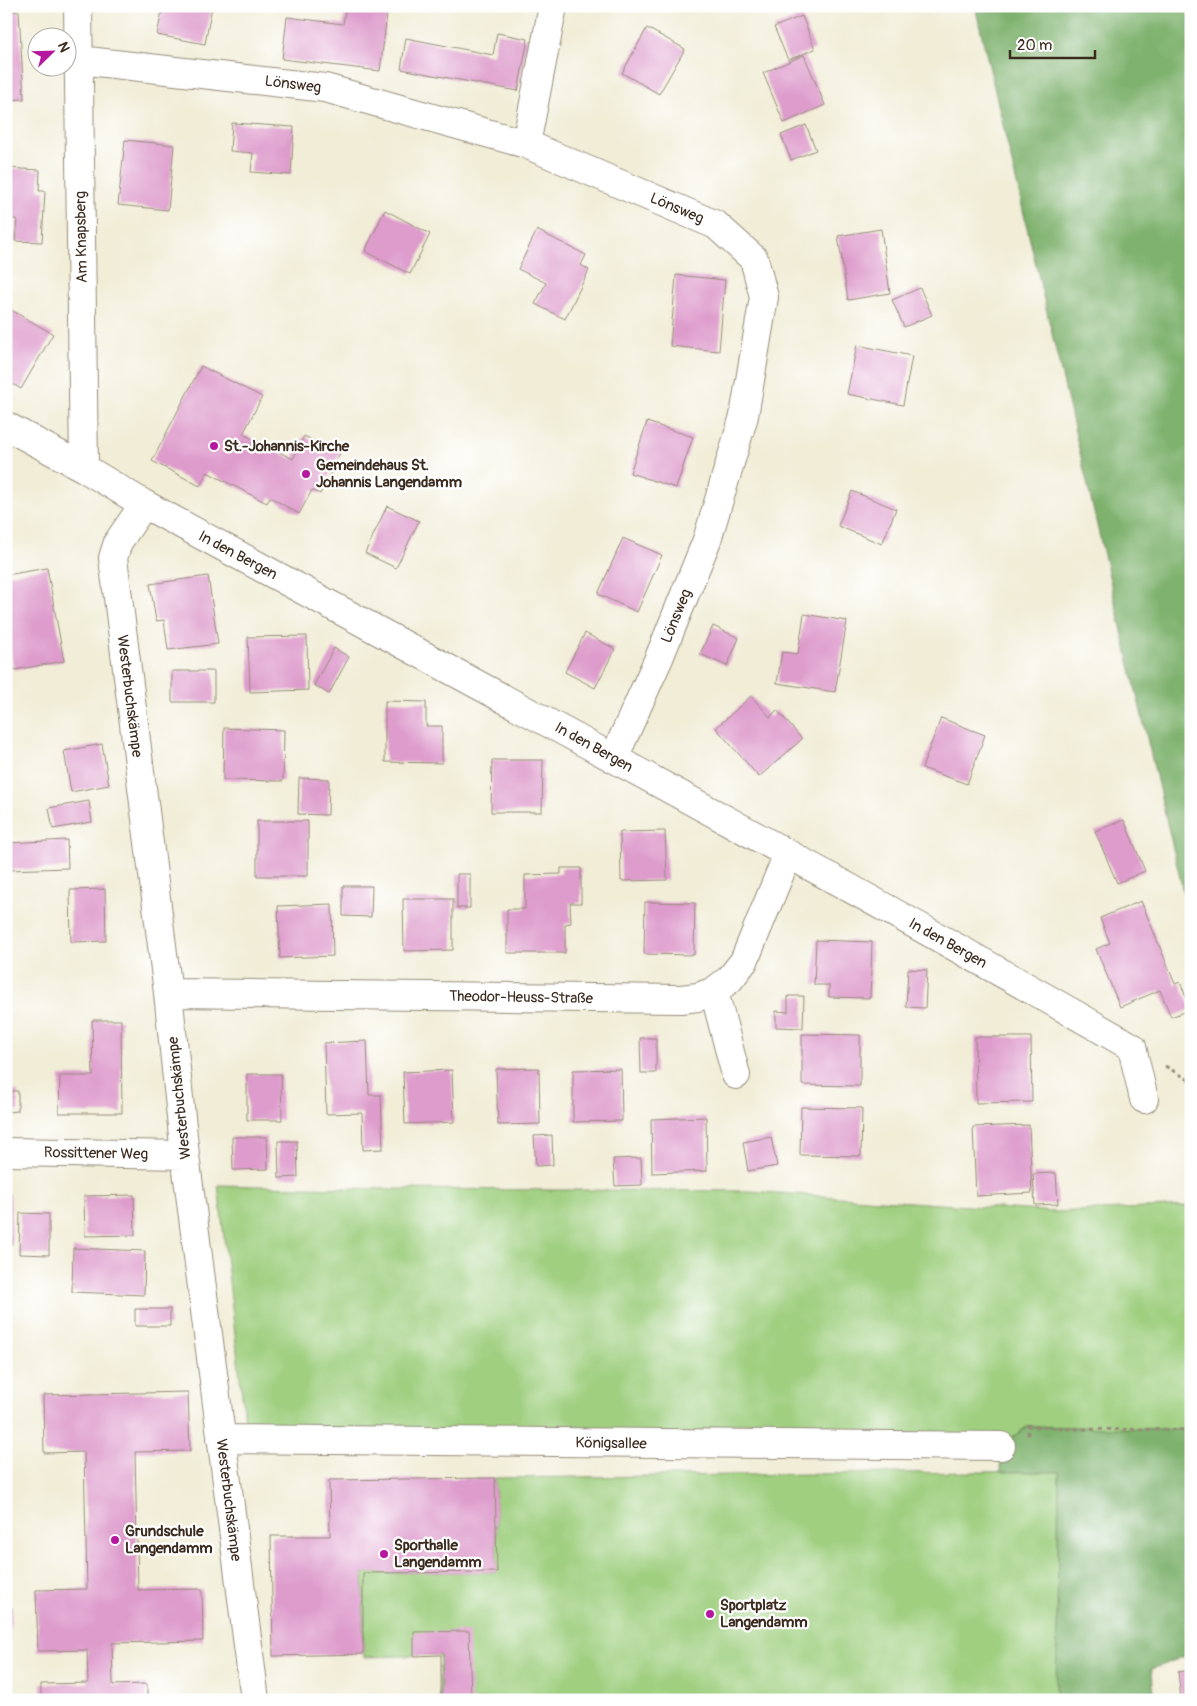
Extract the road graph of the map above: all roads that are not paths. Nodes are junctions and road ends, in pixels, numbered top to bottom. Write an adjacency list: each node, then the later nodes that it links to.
1 (78, 6): 3 (street, Am Knapsberg)
2 (553, 6): 4 (street)
3 (79, 60): 4 (street, Lönsweg); 6 (street, Am Knapsberg)
4 (526, 144): 8 (street, Lönsweg)
5 (6, 426): 6 (street, In den Bergen)
6 (84, 468): 7 (street, In den Bergen)
7 (144, 504): 8 (street, In den Bergen); 11 (street, Westerbuchskämpe)
8 (614, 758): 9 (street, In den Bergen)
9 (788, 854): 10 (street, Theodor-Heuss-Straße); 13 (street, In den Bergen)
10 (714, 991): 11 (street, Theodor-Heuss-Straße); 12 (street)
11 (168, 993): 15 (street, Westerbuchskämpe)
12 (736, 1075)
13 (1144, 1099)
14 (6, 1152): 15 (street, Rossittener Weg)
15 (185, 1154): 16 (street, Westerbuchskämpe)
16 (221, 1439): 17 (street, Königsallee); 18 (street, Westerbuchskämpe)
17 (1001, 1446)
18 (255, 1700)

